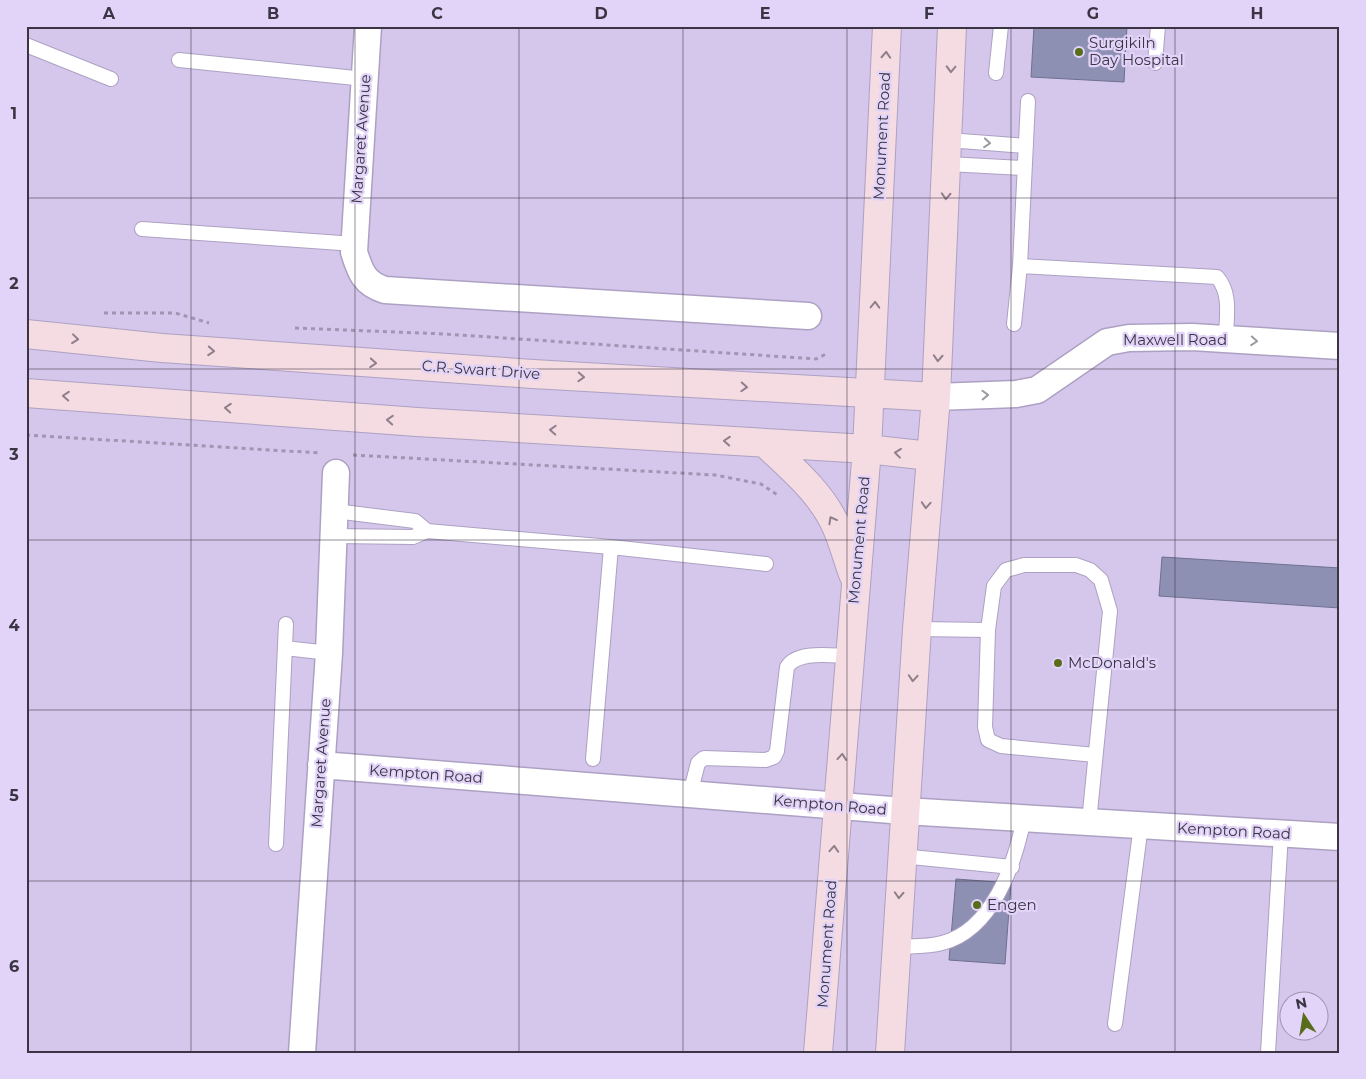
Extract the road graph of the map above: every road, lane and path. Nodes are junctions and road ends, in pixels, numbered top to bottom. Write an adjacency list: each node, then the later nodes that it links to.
1 (368, 26): 11 (street, Margaret Avenue)
2 (888, 26): 29 (main road, Monument Road, one-way to 2)
3 (952, 26): 14 (main road, one-way to 14)
4 (1001, 26): 9 (lane)
5 (1158, 26): 8 (lane)
6 (27, 48): 10 (lane)
7 (179, 60): 11 (lane)
8 (1155, 64)
9 (996, 74)
10 (111, 79)
11 (365, 79): 17 (street, Margaret Avenue)
12 (1028, 101): 13 (lane)
13 (1026, 146): 14 (lane, one-way to 13); 15 (lane)
14 (948, 152): 15 (lane); 30 (main road, one-way to 30)
15 (1024, 168): 18 (lane)
16 (142, 229): 17 (lane)
17 (355, 248): 20 (street)
18 (1020, 266): 21 (lane); 25 (lane)
19 (102, 313): 22 (path)
20 (808, 316)
21 (1014, 324)
22 (216, 325)
23 (285, 328): 27 (path)
24 (26, 334): 29 (main road, C.R. Swart Drive, one-way to 29)
25 (1226, 339): 26 (street, Maxwell Road, one-way to 26); 30 (street, Maxwell Road, one-way to 25)
26 (1340, 346)
27 (828, 353)
28 (26, 393): 32 (main road, one-way to 28)
29 (870, 394): 30 (main road, C.R. Swart Drive); 33 (main road, Monument Road)
30 (936, 397): 34 (main road)
31 (26, 435): 35 (path)
32 (765, 443): 33 (main road); 41 (main road, one-way to 32)
33 (867, 449): 34 (main road, one-way to 33); 41 (main road, Monument Road)
34 (930, 456): 43 (main road, one-way to 43)
35 (335, 460): 36 (path); 37 (street, Margaret Avenue)
36 (782, 498)
37 (334, 524): 38 (lane); 38 (lane); 46 (street, Margaret Avenue)
38 (427, 531): 39 (lane)
39 (611, 547): 40 (lane); 49 (lane)
40 (766, 564)
41 (856, 582): 47 (main road, Monument Road)
42 (286, 624): 45 (lane)
43 (916, 629): 44 (lane); 53 (main road, one-way to 53)
44 (988, 630): 48 (lane); 48 (lane)
45 (285, 648): 46 (lane); 59 (lane)
46 (329, 653): 50 (street, Margaret Avenue)
47 (850, 656): 51 (lane); 52 (main road, Monument Road, one-way to 47)
48 (1095, 755): 55 (lane)
49 (593, 759)
50 (321, 765): 51 (street, Kempton Road); 64 (street, Margaret Avenue)
51 (690, 794): 52 (street, Kempton Road)
52 (838, 805): 53 (street, Kempton Road); 65 (main road, Monument Road, one-way to 52)
53 (904, 811): 54 (street, Kempton Road); 60 (main road)
54 (1024, 818): 55 (street, Kempton Road); 61 (lane)
55 (1089, 822): 56 (street, Kempton Road)
56 (1142, 825): 57 (street, Kempton Road); 63 (lane)
57 (1281, 833): 58 (street, Kempton Road); 67 (lane)
58 (1340, 837)
59 (276, 844)
60 (902, 856): 61 (lane); 62 (main road, one-way to 62)
61 (1012, 867): 62 (lane)
62 (896, 947): 66 (main road)
63 (1115, 1024)
64 (302, 1053)
65 (818, 1053)
66 (890, 1053)
67 (1268, 1053)

